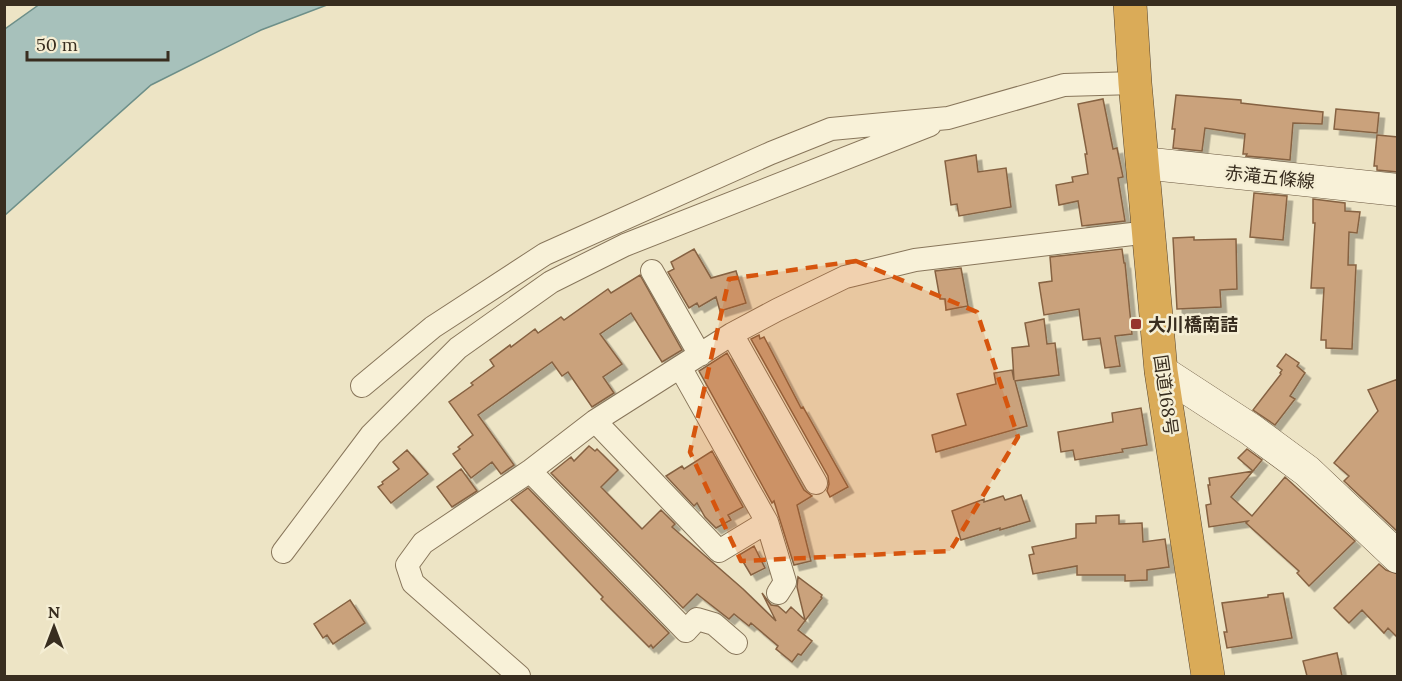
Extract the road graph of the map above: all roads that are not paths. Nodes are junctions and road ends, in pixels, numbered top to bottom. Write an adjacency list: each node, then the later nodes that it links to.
1 (1130, 4): 2 (highway, 国道168号)
2 (1134, 76): 3 (street); 4 (highway, 国道168号)
3 (948, 118): 12 (street); 17 (street)
4 (1142, 163): 5 (street, 赤滝五條線); 6 (highway, 国道168号)
5 (1398, 190)
6 (1149, 232): 8 (street); 11 (highway, 国道168号)
7 (652, 271): 9 (street)
8 (732, 334): 9 (street); 15 (street)
9 (700, 355): 10 (street)
10 (680, 367): 13 (street); 16 (street)
11 (1161, 371): 18 (street); 22 (highway, 国道168号)
12 (362, 386)
13 (595, 421): 14 (street); 16 (street)
14 (531, 471): 20 (street); 21 (street)
15 (816, 483)
16 (768, 522): 19 (street)
17 (283, 552)
18 (1398, 557)
19 (778, 592)
20 (736, 643)
21 (519, 676)
22 (1208, 676)

